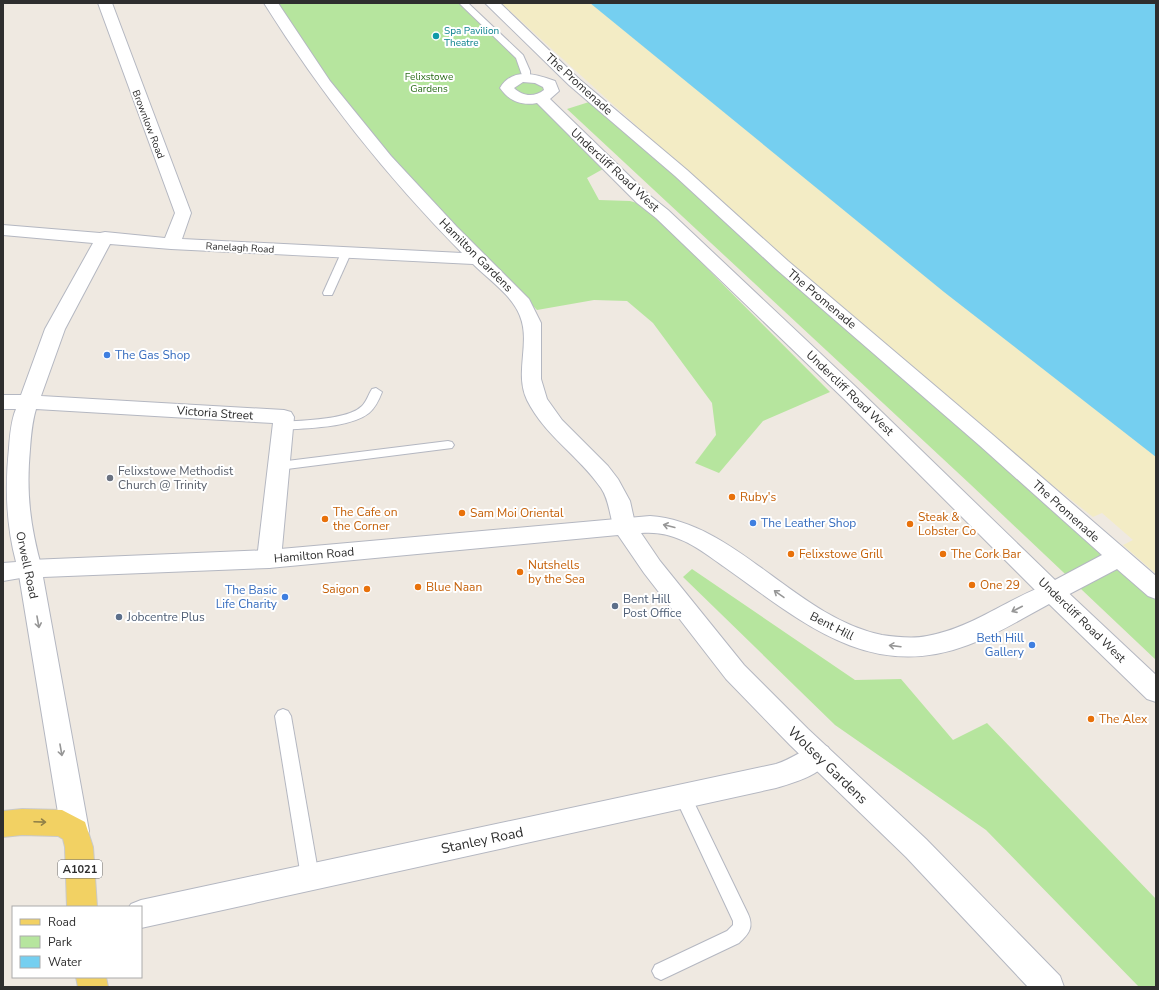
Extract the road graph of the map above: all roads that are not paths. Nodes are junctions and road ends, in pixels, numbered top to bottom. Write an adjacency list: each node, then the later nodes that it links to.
1 (105, 3): 9 (street, Brownlow Road)
2 (271, 3): 11 (street, Hamilton Gardens)
3 (463, 3): 5 (lane)
4 (492, 3): 20 (street, The Promenade)
5 (527, 78): 6 (street); 6 (street)
6 (541, 99): 25 (street, Undercliff Road West)
7 (3, 230): 8 (street, Ranelagh Road)
8 (105, 237): 9 (street, Ranelagh Road); 15 (street, Orwell Road)
9 (171, 244): 10 (street, Ranelagh Road)
10 (346, 253): 11 (street, Ranelagh Road); 12 (lane)
11 (478, 259): 19 (street, Hamilton Gardens)
12 (328, 294)
13 (376, 392): 16 (lane)
14 (3, 402): 15 (street, Victoria Street)
15 (28, 402): 16 (street, Victoria Street); 22 (street, Orwell Road)
16 (283, 426): 18 (street)
17 (448, 445): 18 (lane)
18 (279, 466): 21 (street)
19 (625, 528): 21 (street, Hamilton Road); 25 (street, Bent Hill, one-way to 19); 28 (street, Wolsey Gardens)
20 (1119, 557): 24 (street, The Promenade); 25 (street, Bent Hill)
21 (269, 559): 22 (street, Hamilton Road)
22 (30, 569): 23 (street, Hamilton Road); 31 (street, Orwell Road, one-way to 31)
23 (3, 572)
24 (1156, 590)
25 (1052, 592): 26 (street, Undercliff Road West)
26 (1156, 691)
27 (283, 716): 32 (lane)
28 (819, 755): 29 (street, Stanley Road); 36 (street, Wolsey Gardens)
29 (683, 797): 32 (street, Stanley Road); 35 (lane)
30 (3, 824): 31 (main road, one-way to 31)
31 (75, 832): 33 (main road, Orwell Road / A1021)
32 (310, 877): 34 (street, Stanley Road)
33 (82, 906)
34 (142, 914)
35 (661, 971)
36 (1049, 987)

